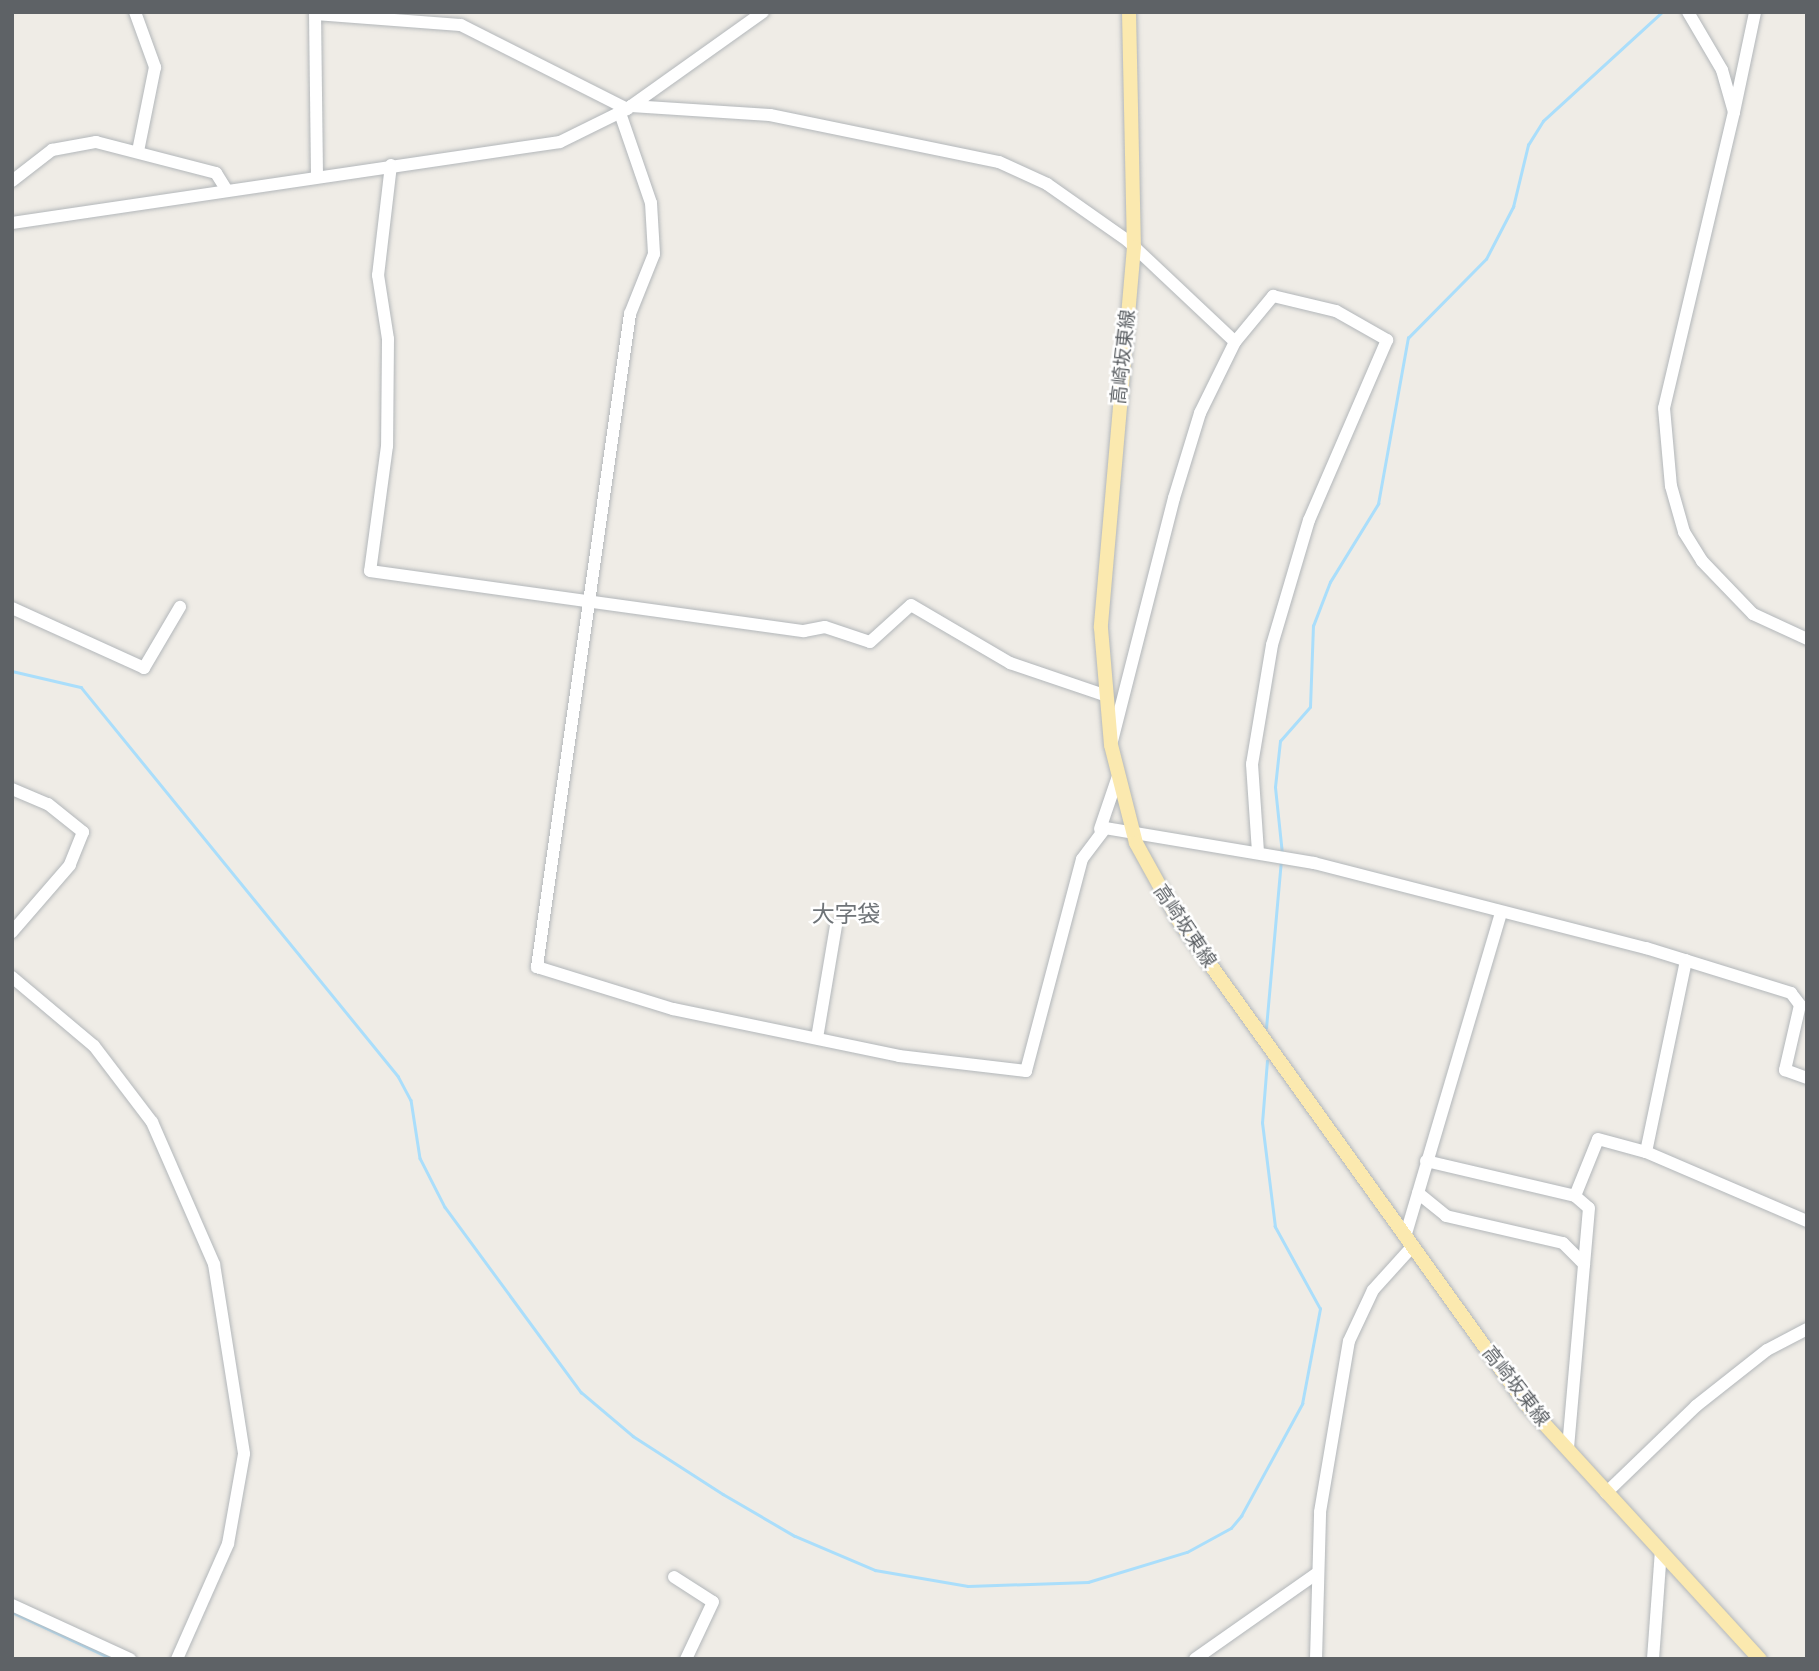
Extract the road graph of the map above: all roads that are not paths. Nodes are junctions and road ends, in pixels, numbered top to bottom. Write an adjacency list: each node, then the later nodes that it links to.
1 (135, 12): 9 (street)
2 (763, 12): 7 (street)
3 (1129, 12): 15 (main road, 高崎坂東線)
4 (1688, 12): 8 (street)
5 (1755, 12): 8 (street)
6 (315, 13): 7 (street); 11 (street)
7 (626, 109): 10 (street); 15 (street); 17 (street)
8 (1734, 112): 20 (street)
9 (138, 151): 12 (street); 13 (street)
10 (391, 165): 11 (street); 17 (street)
11 (317, 174): 13 (street)
12 (12, 181)
13 (226, 189): 14 (street)
14 (12, 223)
15 (1134, 247): 16 (street); 21 (main road, 高崎坂東線)
16 (1235, 342): 22 (street); 27 (street)
17 (589, 602): 21 (street); 33 (street)
18 (180, 607): 19 (street)
19 (12, 608)
20 (1807, 639)
21 (1104, 695): 22 (main road, 高崎坂東線)
22 (1111, 745): 23 (main road, 高崎坂東線)
23 (1118, 776): 25 (street); 26 (main road, 高崎坂東線)
24 (12, 789): 30 (street)
25 (1100, 829): 26 (street); 33 (street)
26 (1132, 832): 27 (street); 40 (main road, 高崎坂東線)
27 (1258, 852): 28 (street)
28 (1501, 912): 31 (street); 36 (street)
29 (836, 926): 33 (street)
30 (12, 932)
31 (1686, 960): 34 (street); 35 (street)
32 (12, 977): 50 (street)
33 (817, 1038)
34 (1807, 1078)
35 (1646, 1152): 38 (street); 39 (street)
36 (1426, 1161): 37 (street); 38 (street)
37 (1418, 1193): 40 (street); 41 (street)
38 (1575, 1196): 41 (street)
39 (1807, 1221)
40 (1409, 1242): 43 (main road, 高崎坂東線); 46 (street)
41 (1584, 1264): 43 (street)
42 (1807, 1329): 44 (street)
43 (1567, 1450): 44 (main road, 高崎坂東線)
44 (1606, 1493): 45 (main road, 高崎坂東線)
45 (1661, 1552): 54 (street); 55 (main road, 高崎坂東線)
46 (1316, 1574): 52 (street); 53 (street)
47 (674, 1577): 51 (street)
48 (12, 1605): 49 (street)
49 (130, 1659)
50 (177, 1659)
51 (686, 1659)
52 (1195, 1659)
53 (1316, 1659)
54 (1653, 1659)
55 (1760, 1659)

